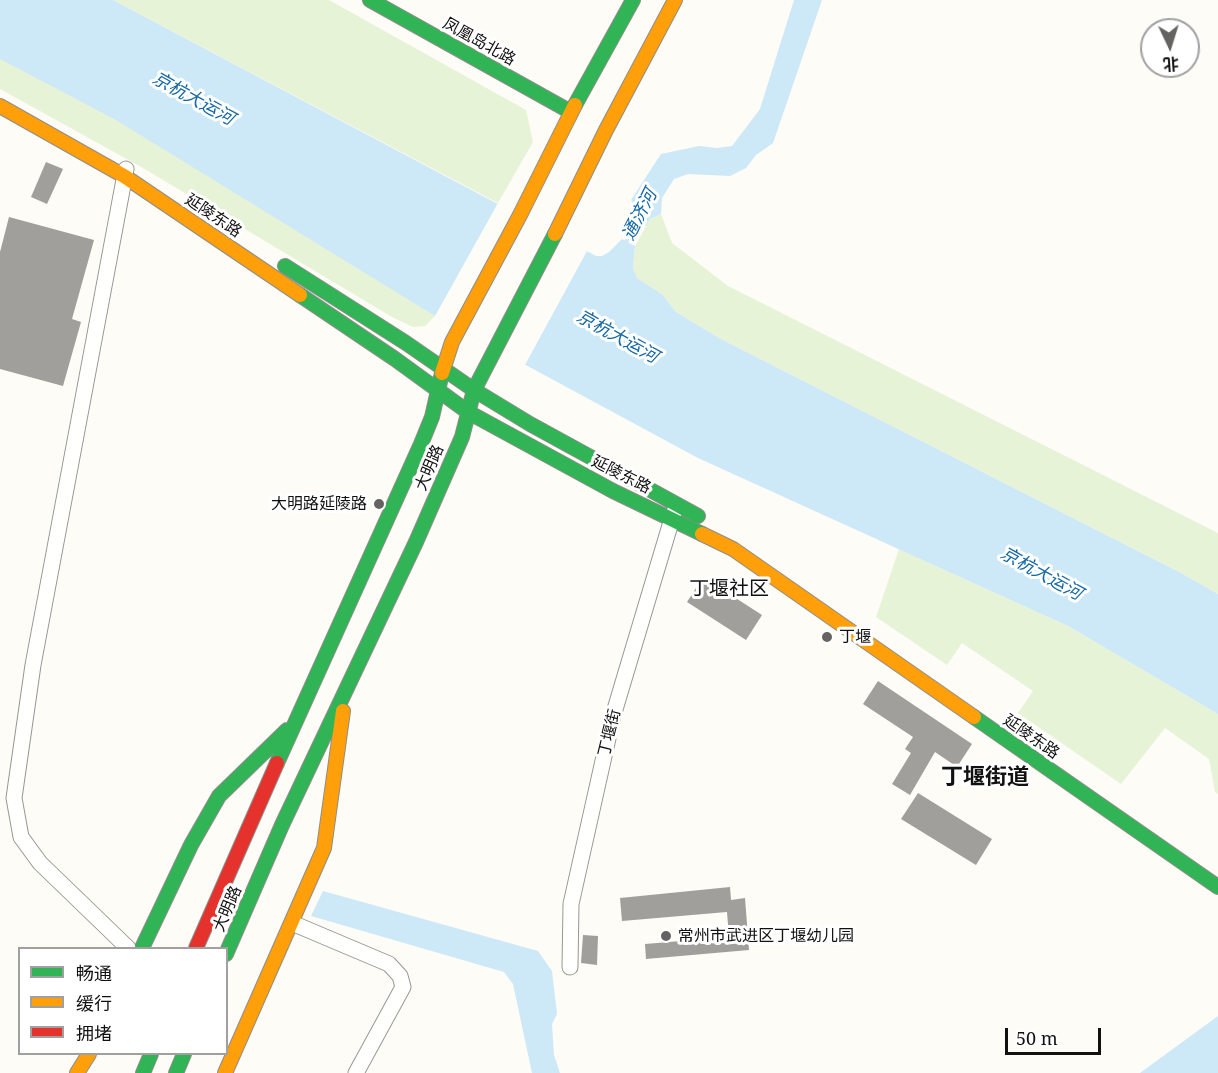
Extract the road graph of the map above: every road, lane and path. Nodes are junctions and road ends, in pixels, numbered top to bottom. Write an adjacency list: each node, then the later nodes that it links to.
1 (370, 0): 6 (main road, 凤凰岛北路)
2 (633, 0): 6 (main road, 大明路)
3 (675, 0): 11 (main road, 大明路)
4 (0, 94): 7 (main road, 延陵东路)
5 (0, 106): 7 (main road, 延陵东路)
6 (571, 112): 10 (main road, 大明路)
7 (126, 171): 8 (main road, 延陵东路); 12 (main road, 延陵东路); 21 (street)
8 (237, 236)
9 (277, 261): 10 (main road, 延陵东路)
10 (443, 369): 11 (main road, 延陵东路); 12 (main road, 大明路)
11 (474, 390): 13 (main road, 大明路); 14 (main road, 延陵东路)
12 (437, 391): 13 (main road, 延陵东路); 17 (main road, 大明路)
13 (468, 412): 15 (main road, 延陵东路); 16 (main road, 大明路)
14 (676, 503): 15 (street, 丁堰街); 18 (main road, 延陵东路)
15 (672, 519): 19 (main road, 延陵东路); 25 (street, 丁堰街)
16 (346, 687): 20 (main road); 24 (main road, 大明路)
17 (298, 720): 22 (main road); 23 (main road, 大明路)
18 (1218, 874)
19 (1218, 887)
20 (292, 923): 32 (main road); 33 (street)
21 (127, 947)
22 (142, 947)
23 (196, 947)
24 (228, 949)
25 (570, 967)
26 (88, 1055): 29 (main road)
27 (150, 1055): 30 (main road)
28 (183, 1055): 31 (main road)
29 (77, 1073)
30 (143, 1073)
31 (176, 1073)
32 (225, 1073)
33 (356, 1073)

